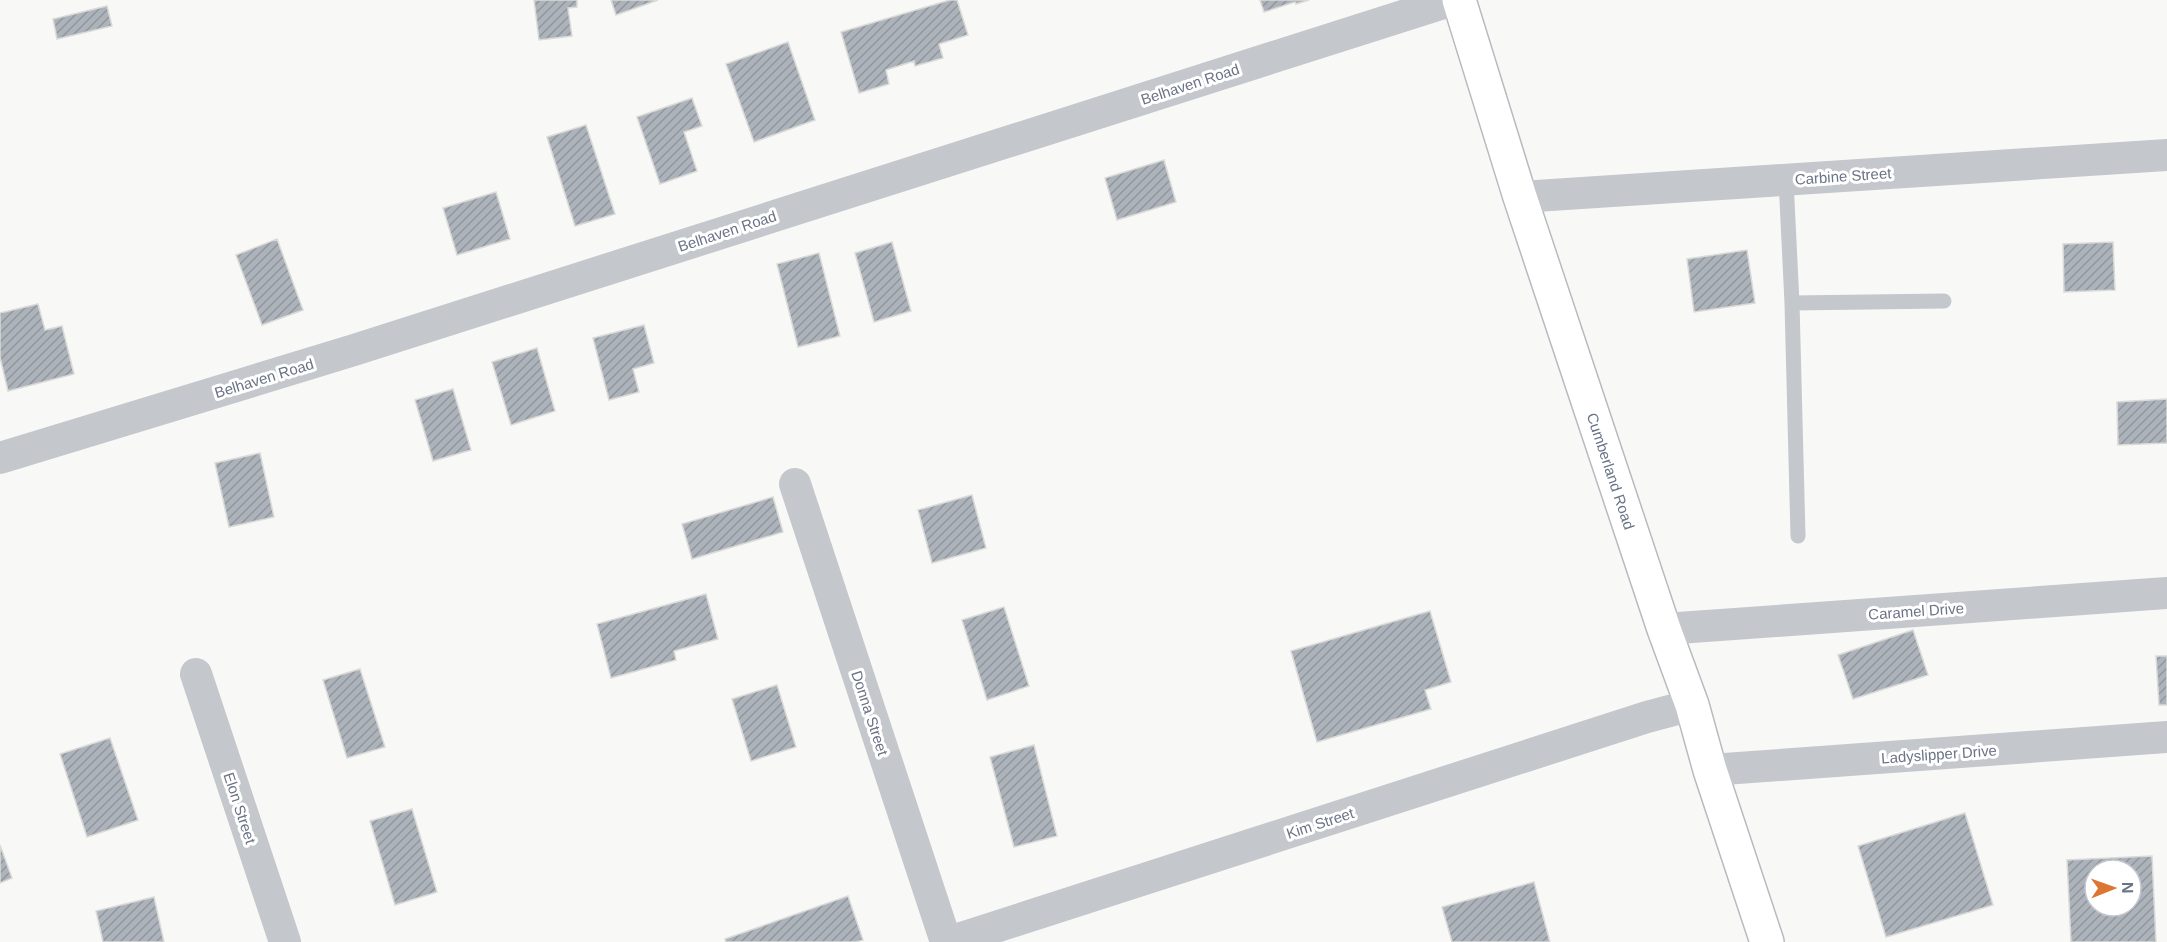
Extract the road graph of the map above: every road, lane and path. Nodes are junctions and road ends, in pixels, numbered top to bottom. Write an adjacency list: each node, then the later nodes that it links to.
1 (1453, 0): 8 (street, Belhaven Road)
2 (1459, 0): 5 (main road, Cumberland Road)
3 (2167, 155): 4 (street, Carbine Street)
4 (1786, 180): 5 (street, Carbine Street); 7 (lane)
5 (1520, 197): 12 (main road, Cumberland Road)
6 (1944, 301): 7 (lane)
7 (1792, 303): 10 (lane)
8 (0, 458)
9 (795, 484): 18 (street, Donna Street)
10 (1798, 536)
11 (2167, 593): 12 (street, Caramel Drive)
12 (1664, 629): 14 (main road, Cumberland Road)
13 (196, 674): 17 (street, Elon Street)
14 (1692, 705): 16 (main road, Cumberland Road); 18 (street, Kim Street)
15 (2167, 737): 16 (street, Ladyslipper Drive)
16 (1710, 770): 19 (main road, Cumberland Road)
17 (285, 942)
18 (947, 942)
19 (1767, 942)

